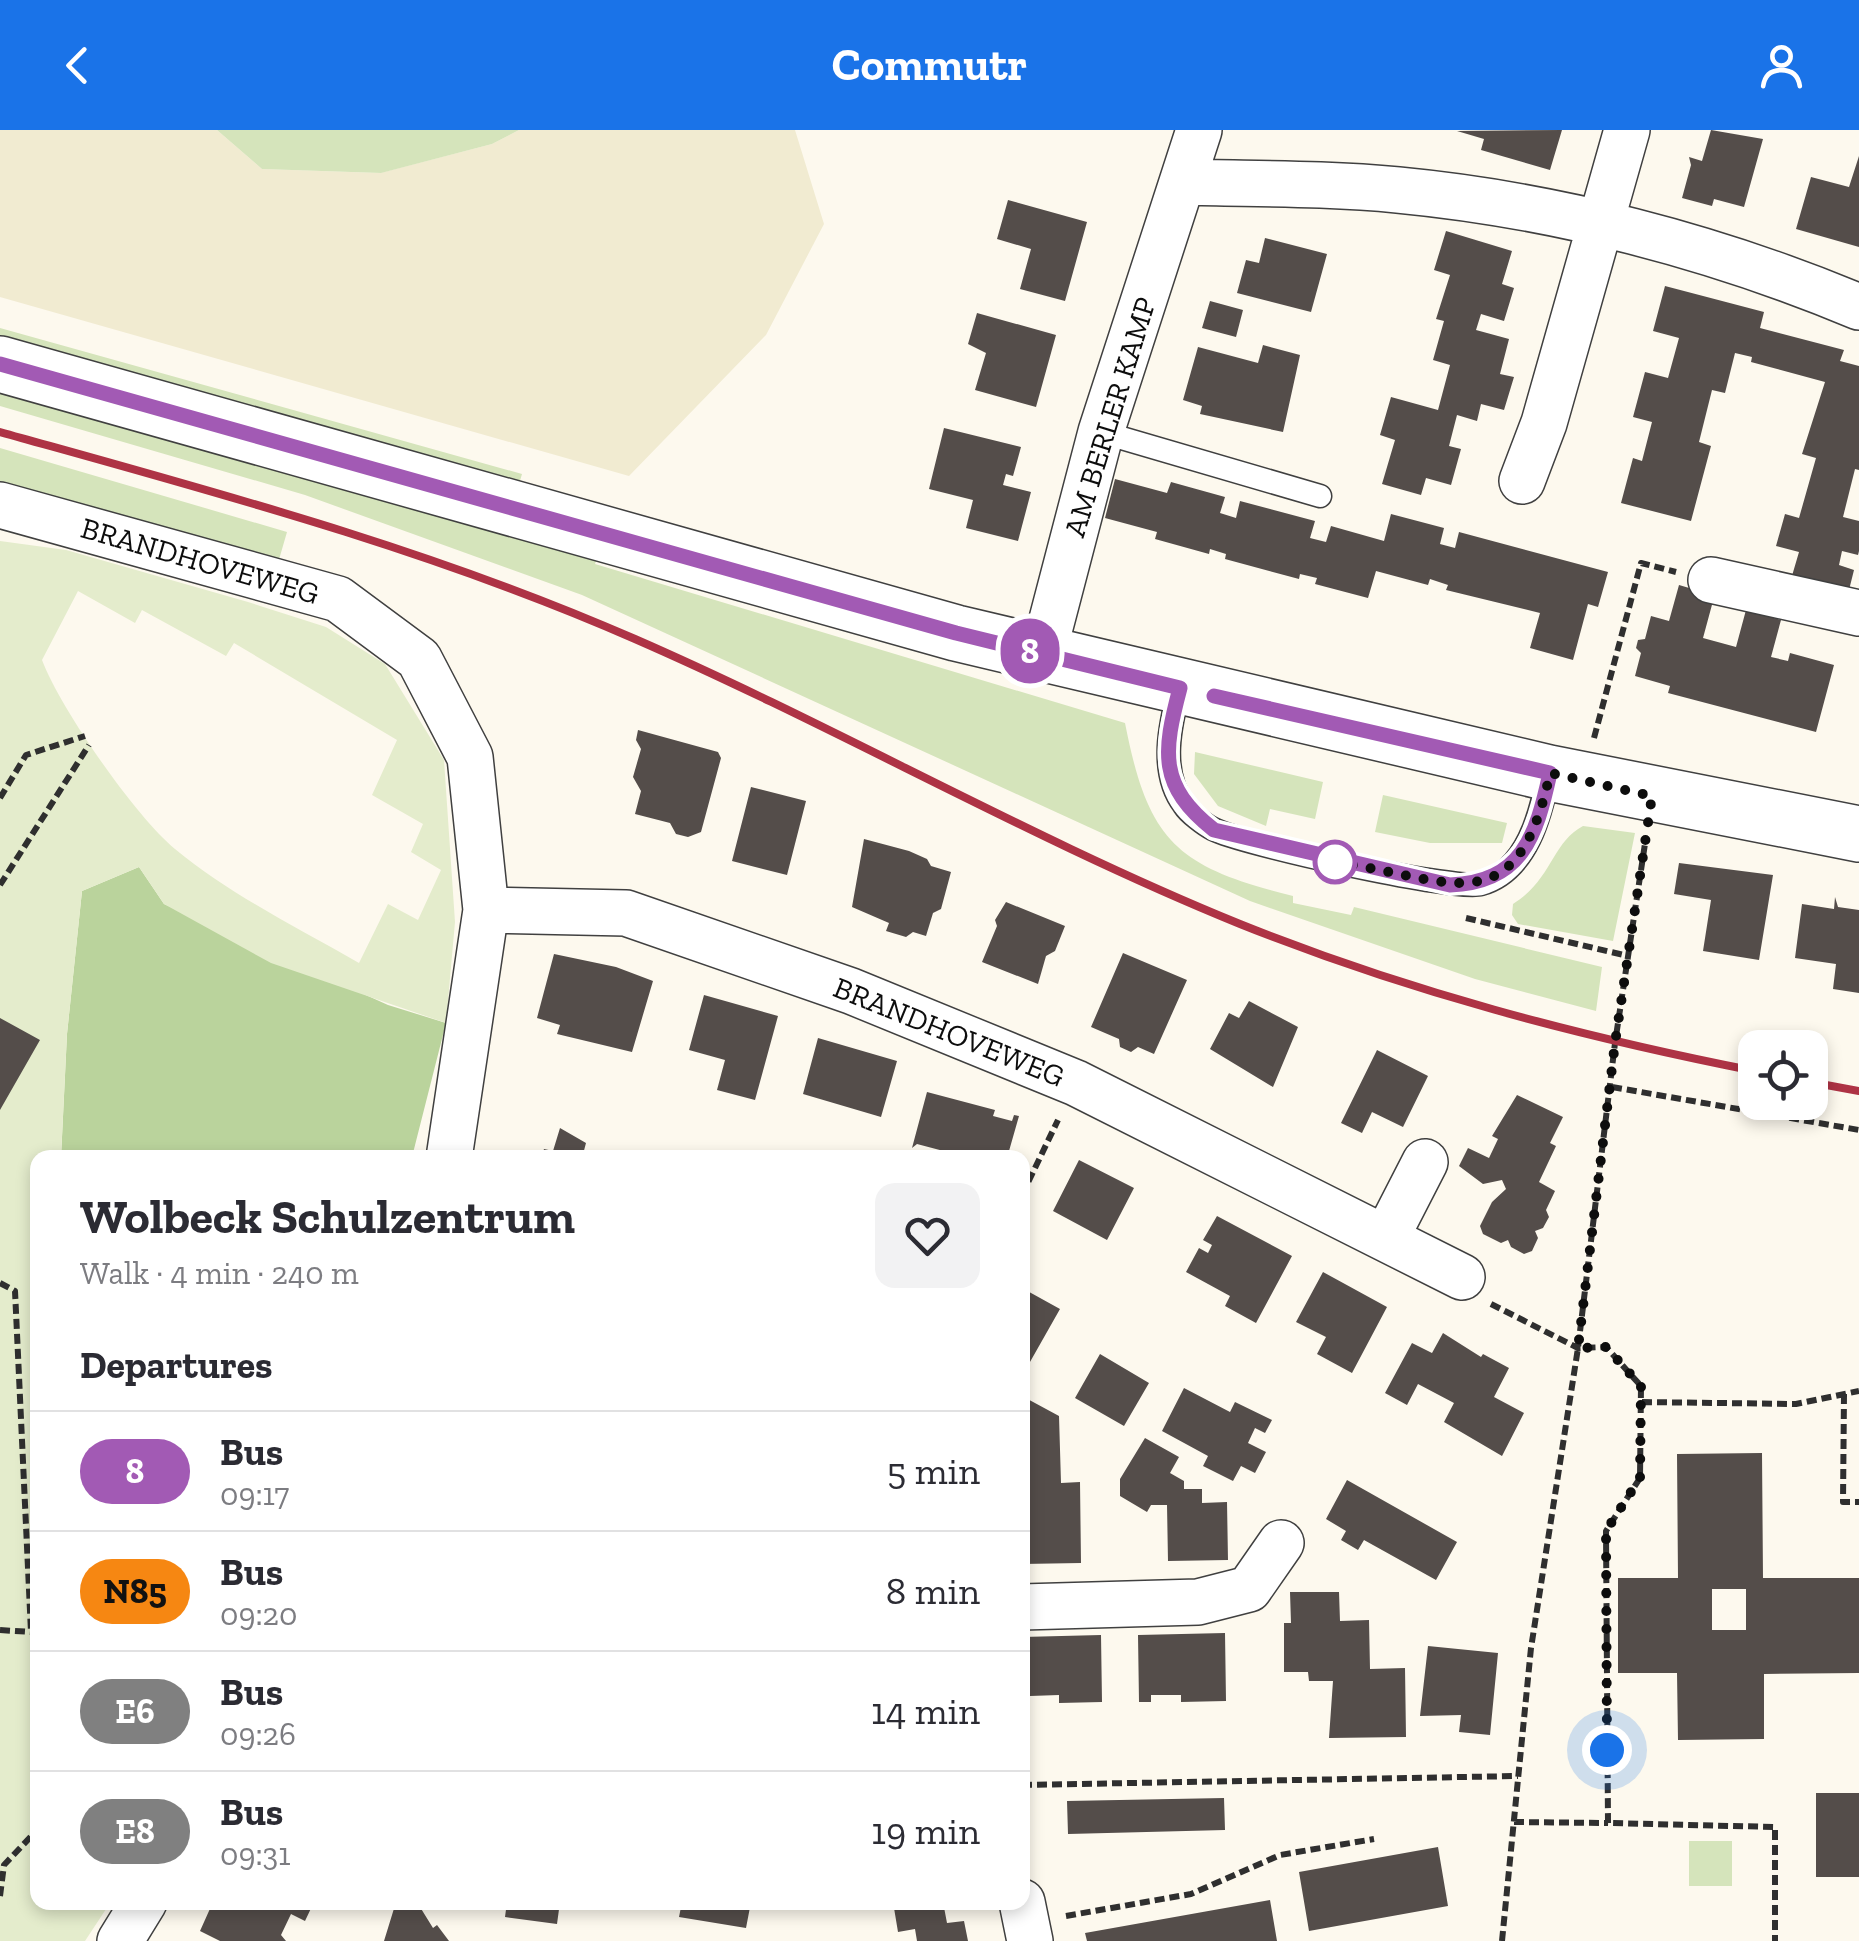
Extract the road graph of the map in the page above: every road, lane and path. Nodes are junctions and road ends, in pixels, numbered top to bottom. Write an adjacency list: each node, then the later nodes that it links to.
1 (1199, 130): 3 (street, AM BERLER KAMP)
2 (1627, 130): 4 (street)
3 (1185, 182): 4 (street); 7 (street, AM BERLER KAMP)
4 (1602, 222): 5 (street); 8 (street)
5 (1859, 308)
6 (0, 364): 13 (street)
7 (1101, 432): 9 (lane); 13 (street, AM BERLER KAMP)
8 (1522, 481)
9 (1320, 496)
10 (0, 505): 21 (street, BRANDHOVEWEG)
11 (1711, 580): 12 (street); 15 (path)
12 (1859, 613)
13 (1043, 654): 14 (street)
14 (1180, 688): 16 (street); 16 (lane)
15 (1593, 740)
16 (1550, 773): 17 (street)
17 (1652, 796): 19 (street); 23 (path)
18 (0, 798): 20 (path)
19 (1859, 834)
20 (0, 885)
21 (486, 910): 22 (street, BRANDHOVEWEG); 25 (street, BRANDHOVEWEG)
22 (1076, 1082): 27 (path); 28 (street, BRANDHOVEWEG)
23 (1612, 1087): 24 (path); 31 (path)
24 (1859, 1130)
25 (451, 1150)
26 (1425, 1162): 28 (street)
27 (1030, 1178)
28 (1386, 1238): 29 (street, BRANDHOVEWEG)
29 (1462, 1277): 31 (path)
30 (0, 1283): 37 (path)
31 (1578, 1348): 34 (path); 41 (path)
32 (1859, 1391): 33 (path)
33 (1844, 1394): 34 (path); 35 (path)
34 (1642, 1402): 44 (path)
35 (1859, 1502)
36 (1281, 1544): 38 (street)
37 (30, 1562)
38 (1030, 1607)
39 (0, 1630): 40 (path)
40 (30, 1634)
41 (1518, 1776): 42 (path); 43 (path)
42 (1030, 1785)
43 (1514, 1822): 44 (path); 51 (path)
44 (1608, 1823): 52 (path)
45 (30, 1837): 47 (path)
46 (1374, 1840): 49 (path)
47 (0, 1896)
48 (139, 1910): 50 (street)
49 (1026, 1922)
50 (120, 1941)
51 (1502, 1941)
52 (1775, 1941)

